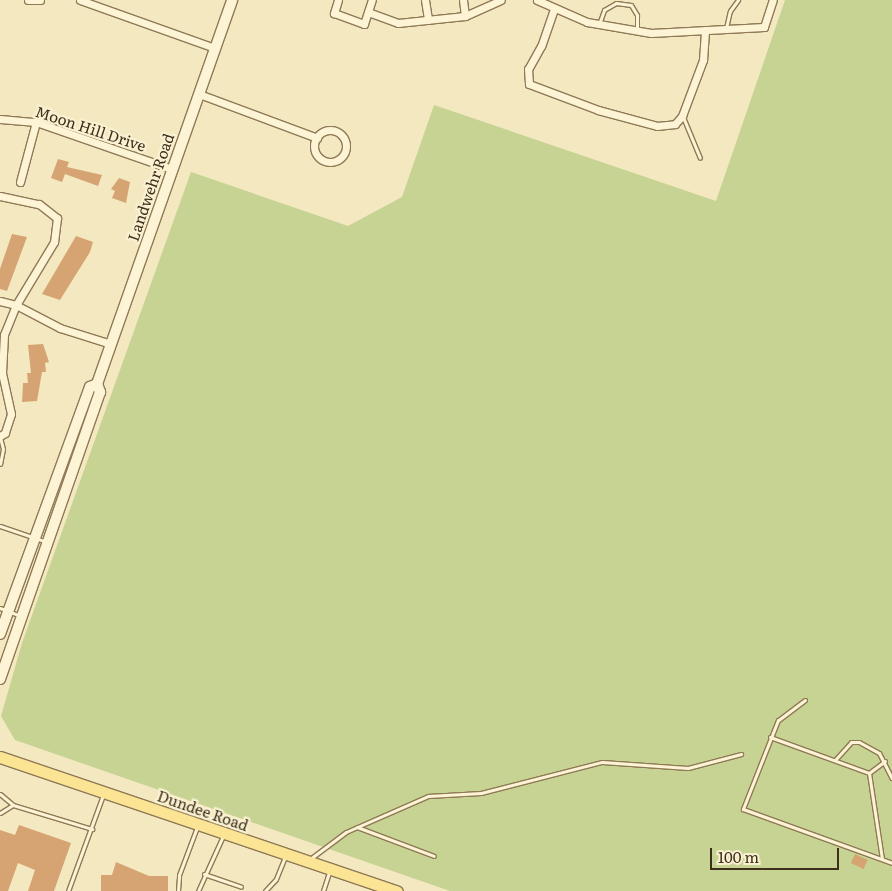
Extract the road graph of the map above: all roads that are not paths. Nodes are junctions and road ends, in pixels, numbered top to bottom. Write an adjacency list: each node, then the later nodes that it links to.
1 (28, 0): 2 (street)
2 (40, 0)
3 (80, 0): 21 (street)
4 (232, 0): 21 (main road, Landwehr Road)
5 (338, 0): 14 (street)
6 (372, 0): 14 (street)
7 (425, 0): 16 (street)
8 (464, 0): 15 (street)
9 (501, 0): 15 (street)
10 (537, 0): 13 (street)
11 (738, 0): 18 (lane)
12 (774, 0): 18 (street)
13 (554, 9): 17 (street); 23 (street)
14 (368, 12): 16 (street)
15 (465, 16): 16 (street)
16 (428, 20)
17 (599, 26): 20 (street); 20 (lane)
18 (726, 29): 19 (street)
19 (705, 30): 20 (street); 23 (street)
20 (637, 32)
21 (215, 48): 22 (main road, Landwehr Road)
22 (199, 94): 26 (street); 28 (main road, Landwehr Road)
23 (682, 116): 27 (lane)
24 (0, 119): 25 (street, Moon Hill Drive)
25 (36, 122): 28 (street, Moon Hill Drive); 29 (street)
26 (317, 138): 26 (street)
27 (700, 158)
28 (172, 169): 33 (main road, Landwehr Road)
29 (20, 182)
30 (0, 196): 32 (street)
31 (0, 301): 32 (street)
32 (16, 305): 33 (street); 35 (street)
33 (111, 344): 34 (main road, Landwehr Road)
34 (97, 384): 38 (main road, Landwehr Road); 39 (main road, Landwehr Road)
35 (0, 437): 36 (lane)
36 (0, 464)
37 (0, 526): 38 (lane)
38 (37, 538): 39 (lane); 40 (main road, Landwehr Road)
39 (48, 542): 41 (main road, Landwehr Road)
40 (4, 610): 41 (lane); 42 (main road, Landwehr Road)
41 (22, 616): 43 (main road, Landwehr Road)
42 (0, 634)
43 (0, 679)
44 (805, 700): 45 (lane)
45 (770, 737): 48 (lane); 62 (lane)
46 (742, 754): 57 (lane)
47 (0, 757): 52 (main road, Dundee Road)
48 (835, 760): 49 (lane); 50 (lane)
49 (885, 761): 50 (lane); 51 (lane)
50 (869, 773): 62 (lane)
51 (892, 778)
52 (104, 792): 56 (main road, Dundee Road); 58 (lane)
53 (0, 794): 54 (lane)
54 (13, 805): 55 (lane); 58 (lane)
55 (0, 813)
56 (198, 824): 59 (main road, Dundee Road); 70 (lane)
57 (357, 827): 61 (lane); 63 (lane)
58 (92, 829): 69 (lane)
59 (224, 833): 60 (main road, Dundee Road); 66 (lane)
60 (286, 854): 63 (main road, Dundee Road); 72 (lane)
61 (434, 856)
62 (882, 860): 64 (lane)
63 (308, 861): 65 (main road, Dundee Road)
64 (892, 864)
65 (330, 869): 68 (main road, Dundee Road); 73 (lane)
66 (204, 874): 67 (lane); 71 (lane)
67 (240, 886)
68 (372, 887): 74 (main road, Dundee Road)
69 (68, 891)
70 (178, 891)
71 (198, 891)
72 (265, 891)
73 (323, 891)
74 (396, 891)

